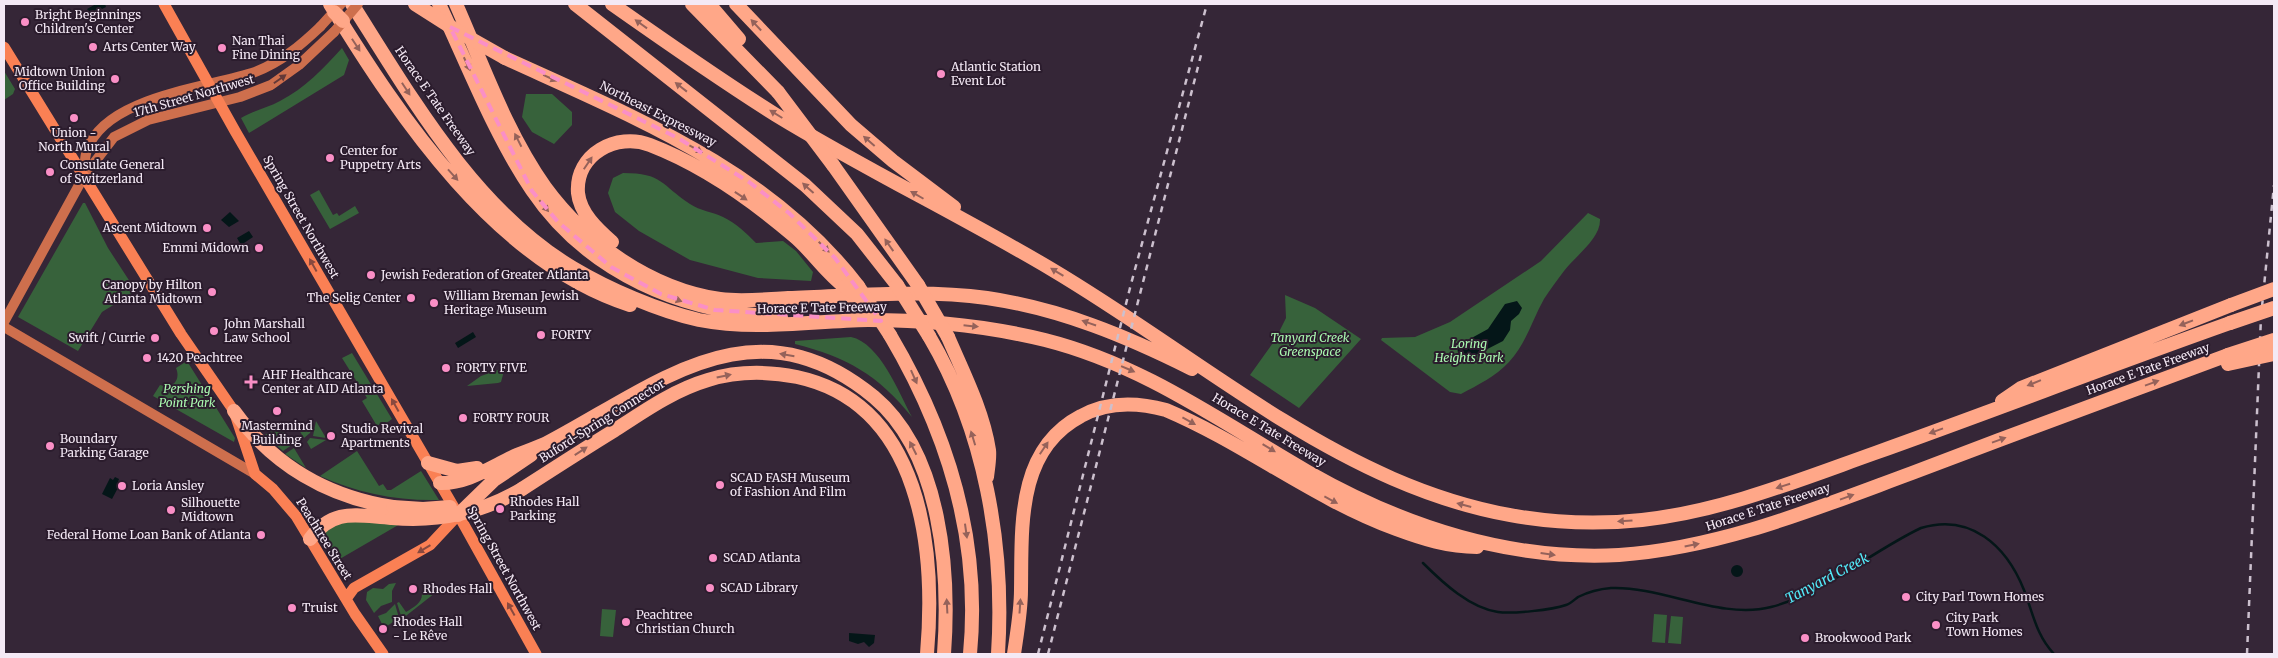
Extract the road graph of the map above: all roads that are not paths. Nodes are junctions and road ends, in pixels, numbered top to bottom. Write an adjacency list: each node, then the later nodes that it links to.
1 (164, 4): 14 (main road, Spring Street Northwest)
2 (352, 4): 22 (highway, Horace E Tate Freeway, one-way to 22)
3 (358, 4): 12 (main road, 17th Street Northwest, bridge)
4 (415, 4): 19 (highway, Northeast Expressway, one-way to 19, bridge)
5 (439, 4): 24 (highway, one-way to 24)
6 (456, 4): 21 (highway, one-way to 6)
7 (575, 4): 38 (highway, Northeast Expressway, one-way to 7, bridge)
8 (612, 4): 18 (highway, Horace E Tate Freeway, one-way to 8)
9 (692, 4): 15 (highway)
10 (709, 4): 15 (highway)
11 (736, 4): 18 (highway, one-way to 11)
12 (335, 9): 14 (main road, 17th Street Northwest, bridge); 16 (main road, 17th Street Northwest, one-way to 12, bridge); 22 (highway, one-way to 22)
13 (4, 47): 17 (main road)
14 (208, 84): 16 (main road, Spring Street Northwest); 17 (main road, 17th Street Northwest)
15 (778, 92): 38 (highway, one-way to 15, bridge)
16 (218, 102): 17 (main road, 17th Street Northwest); 35 (main road, Spring Street Northwest, one-way to 16)
17 (84, 176): 25 (main road); 31 (main road)
18 (1006, 243): 30 (highway, Horace E Tate Freeway, one-way to 18)
19 (852, 287): 21 (highway, one-way to 19); 48 (highway, one-way to 48, bridge)
20 (2274, 289): 32 (highway, one-way to 32, bridge)
21 (800, 298): 30 (highway, one-way to 21)
22 (660, 307): 24 (highway, Horace E Tate Freeway)
23 (2274, 308): 32 (highway, Horace E Tate Freeway, bridge)
24 (870, 320): 42 (highway, Horace E Tate Freeway, one-way to 42)
25 (4, 322)
26 (4, 327): 36 (main road)
27 (2274, 340): 29 (highway, Horace E Tate Freeway, bridge)
28 (2274, 354): 29 (highway, bridge)
29 (2228, 360): 42 (highway, Horace E Tate Freeway, one-way to 29)
30 (1244, 395): 32 (highway, Horace E Tate Freeway, one-way to 30)
31 (234, 412): 36 (main road); 39 (highway, Buford-Spring Connector)
32 (1982, 415)
33 (543, 444): 34 (highway); 40 (highway); 47 (highway, Buford-Spring Connector, one-way to 33)
34 (502, 462): 35 (highway); 37 (highway)
35 (428, 463): 37 (main road, Spring Street Northwest)
36 (256, 474): 41 (main road, Peachtree Street)
37 (440, 483): 40 (main road, Spring Street Northwest)
38 (986, 485): 49 (highway, Northeast Expressway)
39 (392, 513): 41 (highway); 46 (highway, Buford-Spring Connector, one-way to 46, bridge)
40 (458, 515): 43 (main road, one-way to 43); 44 (main road, Spring Street Northwest, one-way to 40)
41 (310, 538): 43 (main road, Peachtree Street)
42 (1500, 547): 50 (highway, one-way to 42)
43 (346, 599): 45 (main road, Peachtree Street)
44 (536, 653)
45 (383, 654)
46 (927, 654)
47 (944, 654)
48 (970, 654)
49 (998, 654)
50 (1014, 654)

